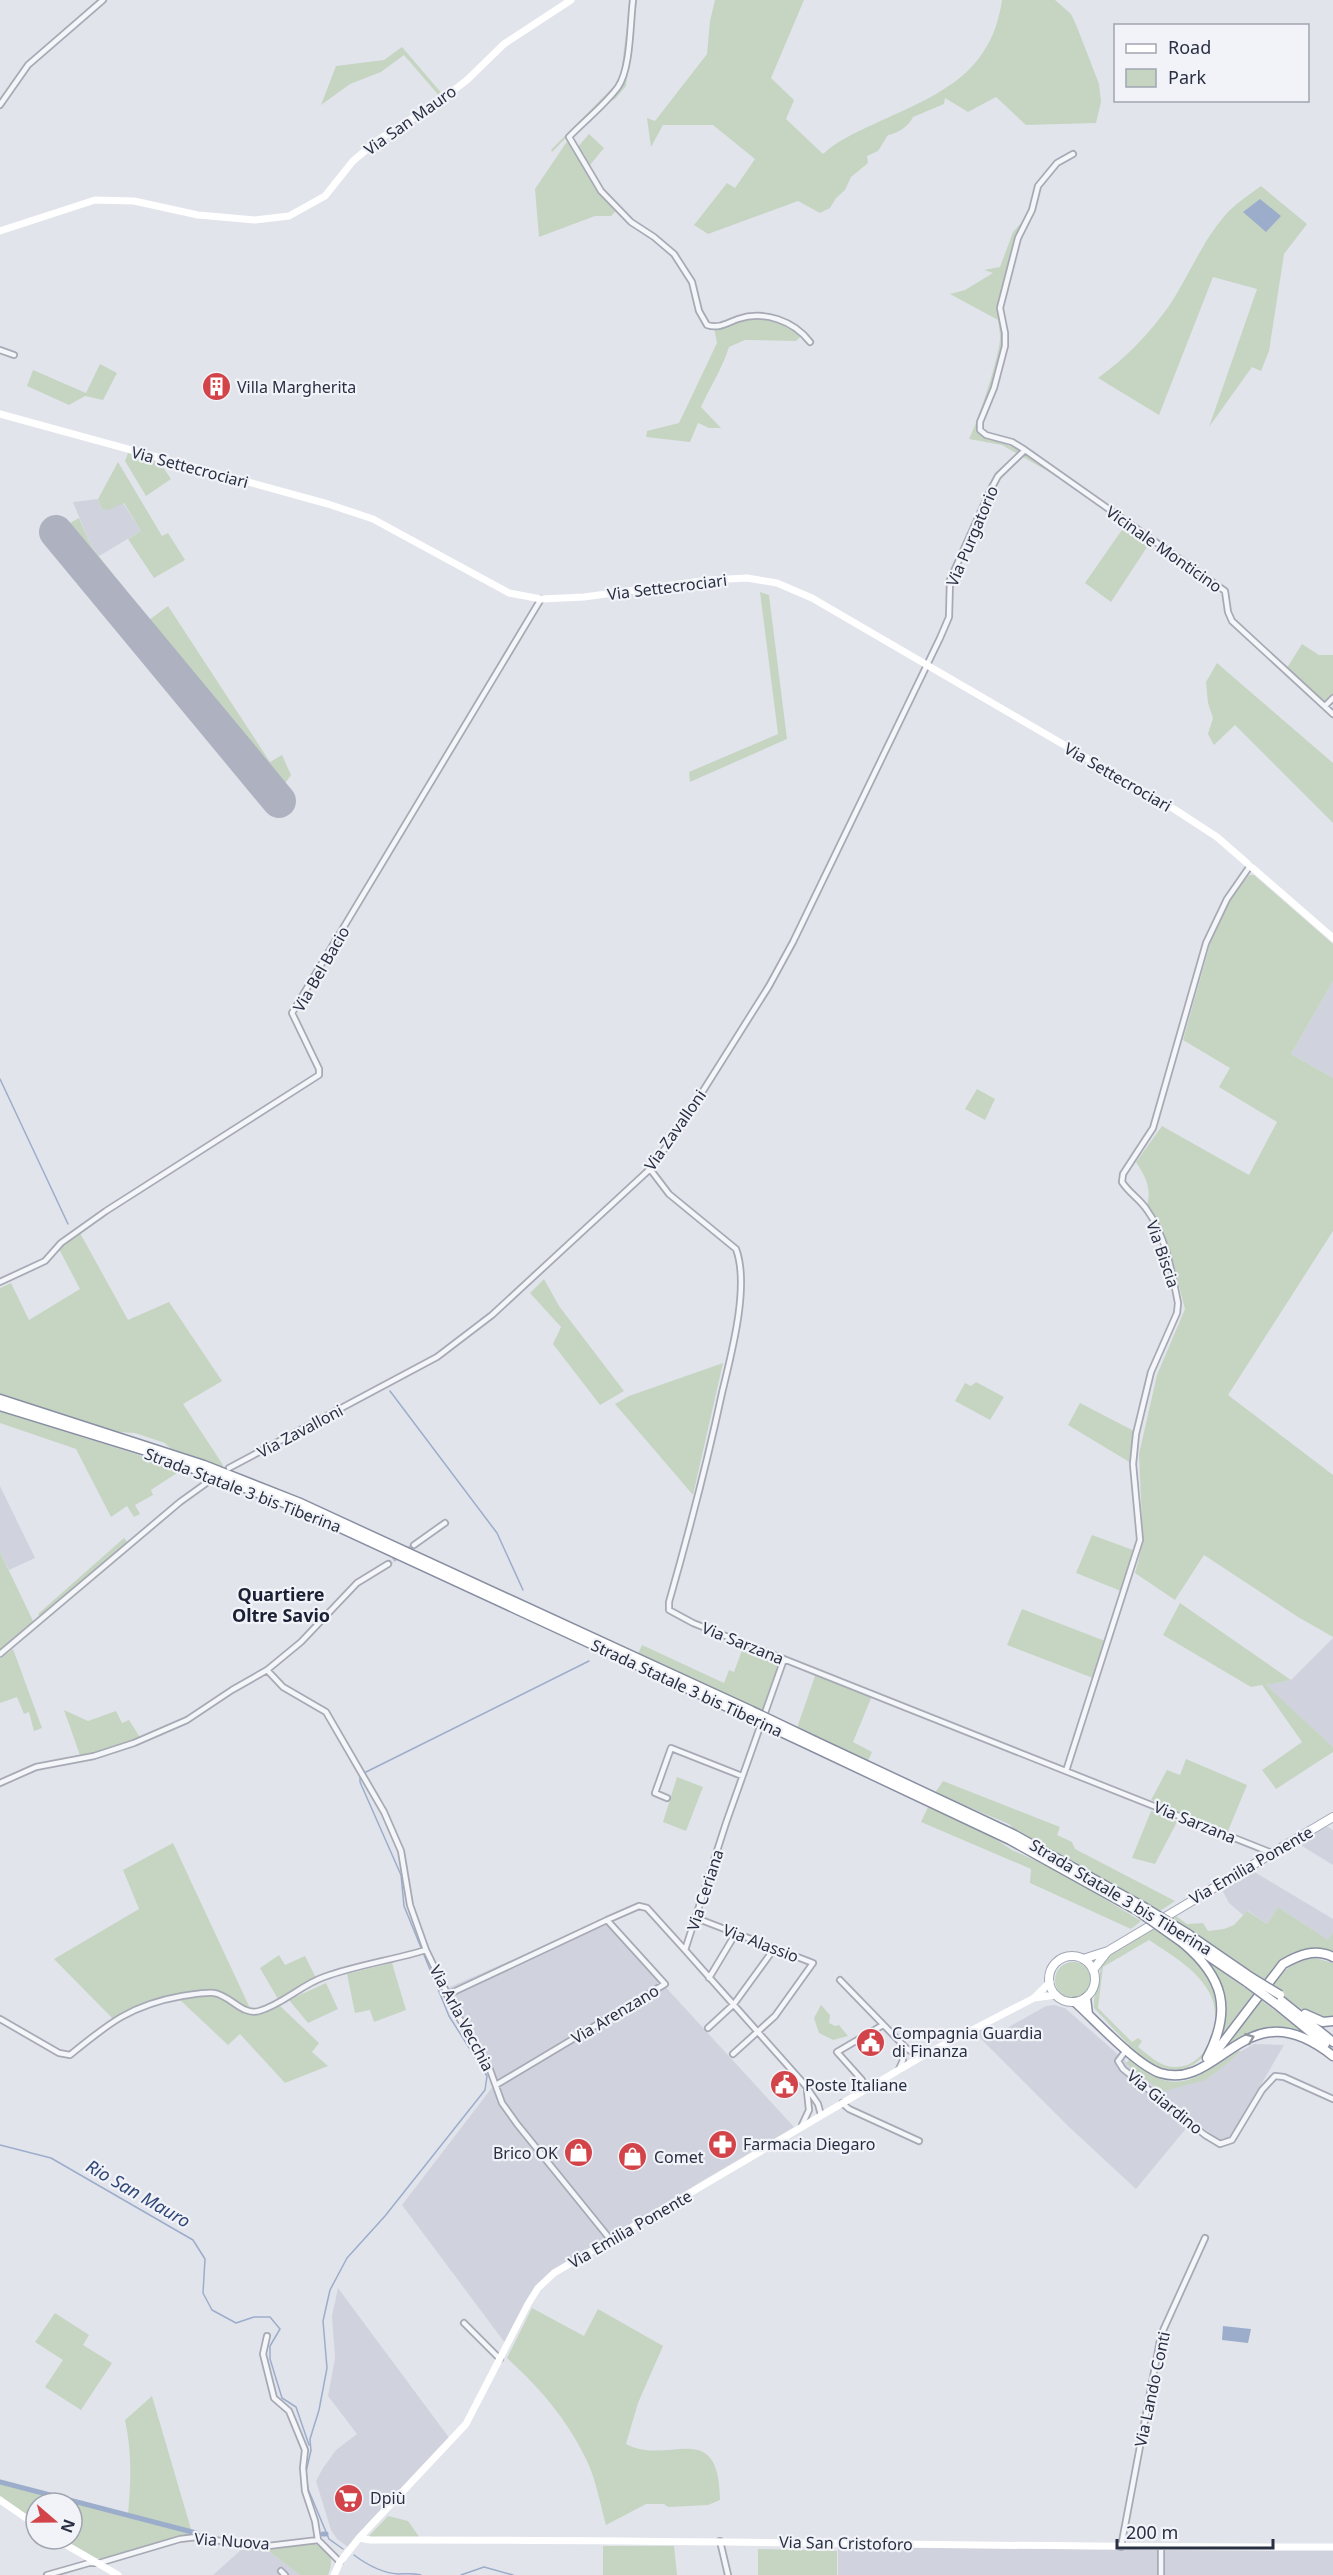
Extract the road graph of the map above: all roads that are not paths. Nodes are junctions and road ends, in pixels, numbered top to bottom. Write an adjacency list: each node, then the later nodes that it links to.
1 (103, 0): 4 (street)
2 (571, 0): 6 (main road, Via San Mauro)
3 (633, 0): 7 (street)
4 (0, 105)
5 (1073, 154): 11 (street, Vicinale Monticino)
6 (0, 231)
7 (810, 342)
8 (0, 350): 9 (street)
9 (14, 356)
10 (0, 414): 12 (main road, Via Settecrociari)
11 (1025, 450): 13 (street, Via Purgatorio); 15 (street, Vicinale Monticino)
12 (541, 599): 13 (main road, Via Settecrociari); 20 (street, Via Bel Bacio)
13 (927, 665): 17 (main road, Via Settecrociari); 19 (street, Via Zavalloni)
14 (1333, 698): 15 (street)
15 (1325, 706): 16 (street, Vicinale Monticino)
16 (1333, 714)
17 (1251, 865): 18 (main road, Via Settecrociari); 32 (street, Via Biscia)
18 (1333, 938)
19 (650, 1169): 23 (street, Via Zavalloni); 29 (street, Via Sarzana)
20 (0, 1282)
21 (0, 1399): 31 (highway, Strada Statale 3 bis Tiberina)
22 (0, 1406): 31 (highway, Strada Statale 3 bis Tiberina)
23 (229, 1468)
24 (212, 1479): 28 (street)
25 (445, 1523): 26 (street)
26 (414, 1545)
27 (388, 1564): 30 (street)
28 (0, 1654)
29 (784, 1659): 32 (street, Via Sarzana); 33 (street, Via Ceriana)
30 (267, 1670): 34 (street); 43 (street, Via Arla Vecchia)
31 (750, 1714): 41 (highway, Strada Statale 3 bis Tiberina, bridge)
32 (1066, 1770): 37 (street, Via Sarzana)
33 (742, 1776): 35 (street); 38 (street, Via Ceriana)
34 (0, 1783)
35 (667, 1798)
36 (1333, 1817): 37 (main road, Via Emilia Ponente)
37 (1272, 1853): 45 (main road, Via Emilia Ponente)
38 (696, 1918): 40 (street, Via Alassio); 44 (street, Via Ceriana)
39 (607, 1920): 44 (street); 52 (street); 76 (street, Via Arenzano)
40 (736, 1934): 42 (street, Via Alassio); 49 (street)
41 (1185, 1939): 56 (highway, Strada Statale 3 bis Tiberina, bridge); 73 (highway)
42 (774, 1948): 58 (street); 64 (street, Via Alassio)
43 (426, 1950): 52 (street, Via Arla Vecchia); 60 (street)
44 (686, 1950): 49 (street, Via Ceriana)
45 (1108, 1951): 47 (main road, Via Emilia Ponente); 48 (main road, Via Emilia Ponente)
46 (1333, 1957): 73 (highway)
47 (1083, 1959): 48 (main road); 51 (main road)
48 (1093, 1970): 55 (main road)
49 (709, 1978): 58 (street, Via Ceriana)
50 (840, 1980): 62 (street)
51 (1050, 1982): 53 (main road); 54 (main road, Via Emilia Ponente)
52 (447, 1995): 76 (street, Via Arla Vecchia)
53 (1056, 1995): 54 (main road, Via Emilia Ponente); 57 (main road)
54 (1034, 1998): 70 (main road, Via Emilia Ponente)
55 (1086, 1998): 57 (main road); 59 (highway)
56 (1278, 1999): 61 (highway); 65 (highway, Strada Statale 3 bis Tiberina); 68 (highway, Strada Statale 3 bis Tiberina)
57 (1075, 2002): 59 (highway)
58 (734, 2004): 63 (street); 64 (street, Via Ceriana)
59 (1088, 2014): 67 (highway)
60 (0, 2019)
61 (1333, 2021)
62 (884, 2025): 66 (street); 75 (street)
63 (708, 2028)
64 (758, 2031): 69 (street); 77 (street, Via Ceriana)
65 (1333, 2042)
66 (904, 2049): 70 (street); 72 (street); 74 (street)
67 (1127, 2049): 73 (highway); 78 (street, Via Giardino)
68 (1333, 2050)
69 (733, 2054)
70 (926, 2054): 72 (main road, Via Emilia Ponente)
71 (1333, 2056): 73 (highway, one-way to 71)
72 (912, 2061): 74 (main road, Via Emilia Ponente)
73 (1200, 2068)
74 (899, 2069): 79 (main road, Via Emilia Ponente)
75 (862, 2080)
76 (496, 2085): 87 (street, Via Arla Vecchia)
77 (805, 2085): 80 (street, Via Ceriana); 81 (street)
78 (1333, 2099)
79 (842, 2103): 82 (main road, Via Emilia Ponente); 85 (street)
80 (818, 2104): 82 (street); 83 (street, Via Ceriana)
81 (809, 2107): 83 (street); 84 (street)
82 (832, 2109): 83 (main road, Via Emilia Ponente)
83 (820, 2116): 84 (main road, Via Emilia Ponente)
84 (800, 2127): 87 (main road, Via Emilia Ponente)
85 (919, 2141)
86 (1205, 2238): 96 (street, Via Lando Conti)
87 (610, 2239): 90 (main road, Via Emilia Ponente)
88 (464, 2323): 90 (street)
89 (267, 2336): 94 (street)
90 (500, 2359): 93 (main road, Via Emilia Ponente)
91 (0, 2500): 92 (main road)
92 (24, 2517)
93 (359, 2538): 95 (main road, Via San Cristoforo); 100 (main road, Via Emilia Ponente)
94 (318, 2540): 100 (street); 101 (street, Via Nuova)
95 (720, 2541): 96 (main road, Via San Cristoforo); 105 (street)
96 (1121, 2547): 97 (main road, Via San Cristoforo)
97 (1161, 2547): 98 (main road, Via San Cristoforo); 106 (street)
98 (1333, 2547)
99 (78, 2551): 101 (main road)
100 (342, 2559): 104 (main road, Via Emilia Ponente)
101 (99, 2563): 102 (main road); 103 (street, Via Nuova)
102 (115, 2574)
103 (47, 2575)
104 (334, 2575)
105 (729, 2575)
106 (1161, 2575)

